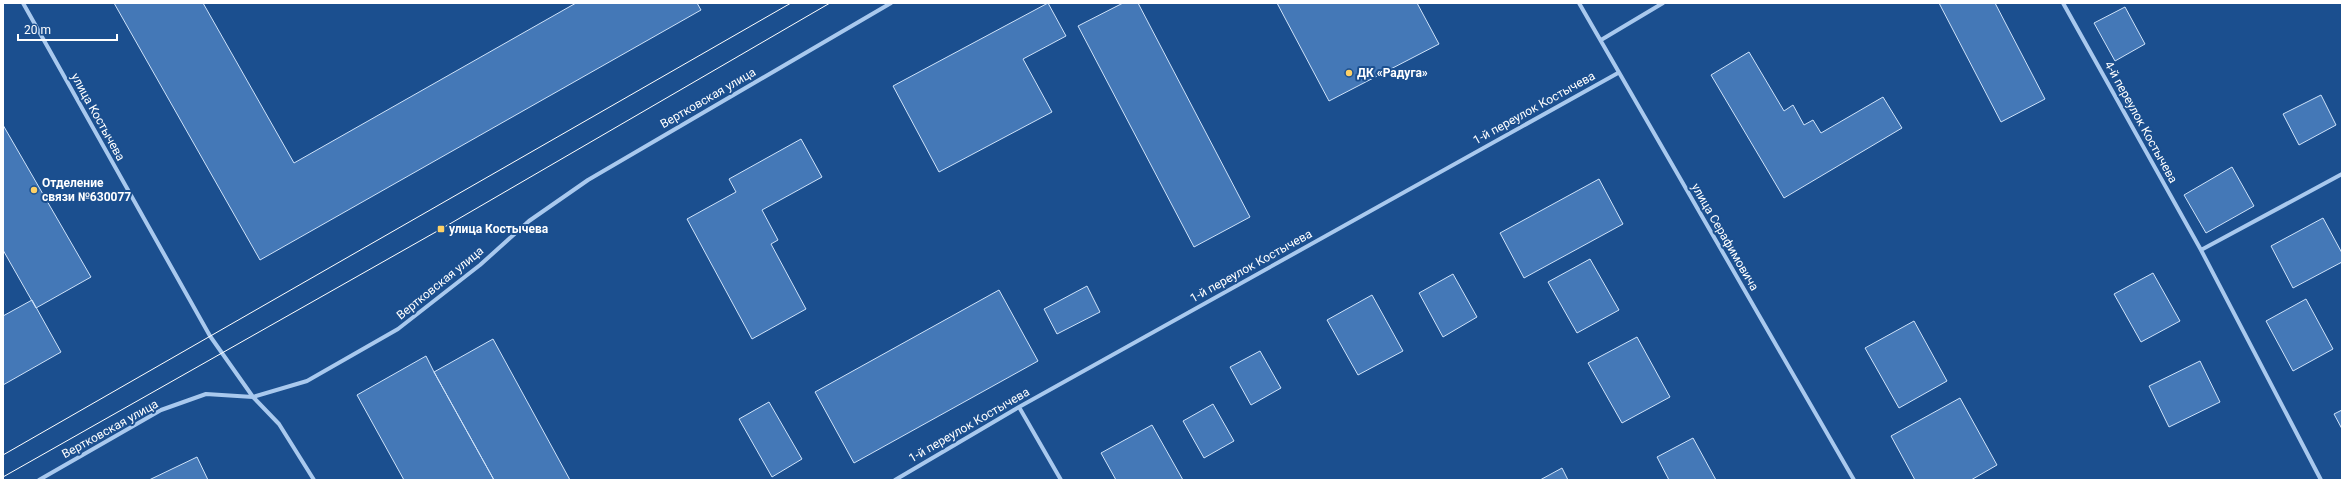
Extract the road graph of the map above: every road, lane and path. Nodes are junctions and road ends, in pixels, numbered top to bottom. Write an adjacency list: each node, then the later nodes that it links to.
1 (23, 3): 10 (street, улица Костычева)
2 (891, 3): 10 (street, Вертковская улица)
3 (1579, 3): 6 (street, улица Серафимовича)
4 (1664, 3): 6 (street)
5 (2063, 3): 9 (street, 4-й переулок Костычева)
6 (1601, 40): 7 (street, улица Серафимовича)
7 (1618, 73): 11 (street, 1-й переулок Костычева); 16 (street, улица Серафимовича)
8 (2342, 174): 9 (street)
9 (2201, 250): 17 (street, 4-й переулок Костычева)
10 (253, 397): 12 (street, Вертковская улица); 13 (street, улица Костычева)
11 (1019, 407): 14 (street, 1-й переулок Костычева); 15 (street)
12 (39, 480)
13 (314, 480)
14 (895, 480)
15 (1061, 480)
16 (1854, 480)
17 (2321, 480)

